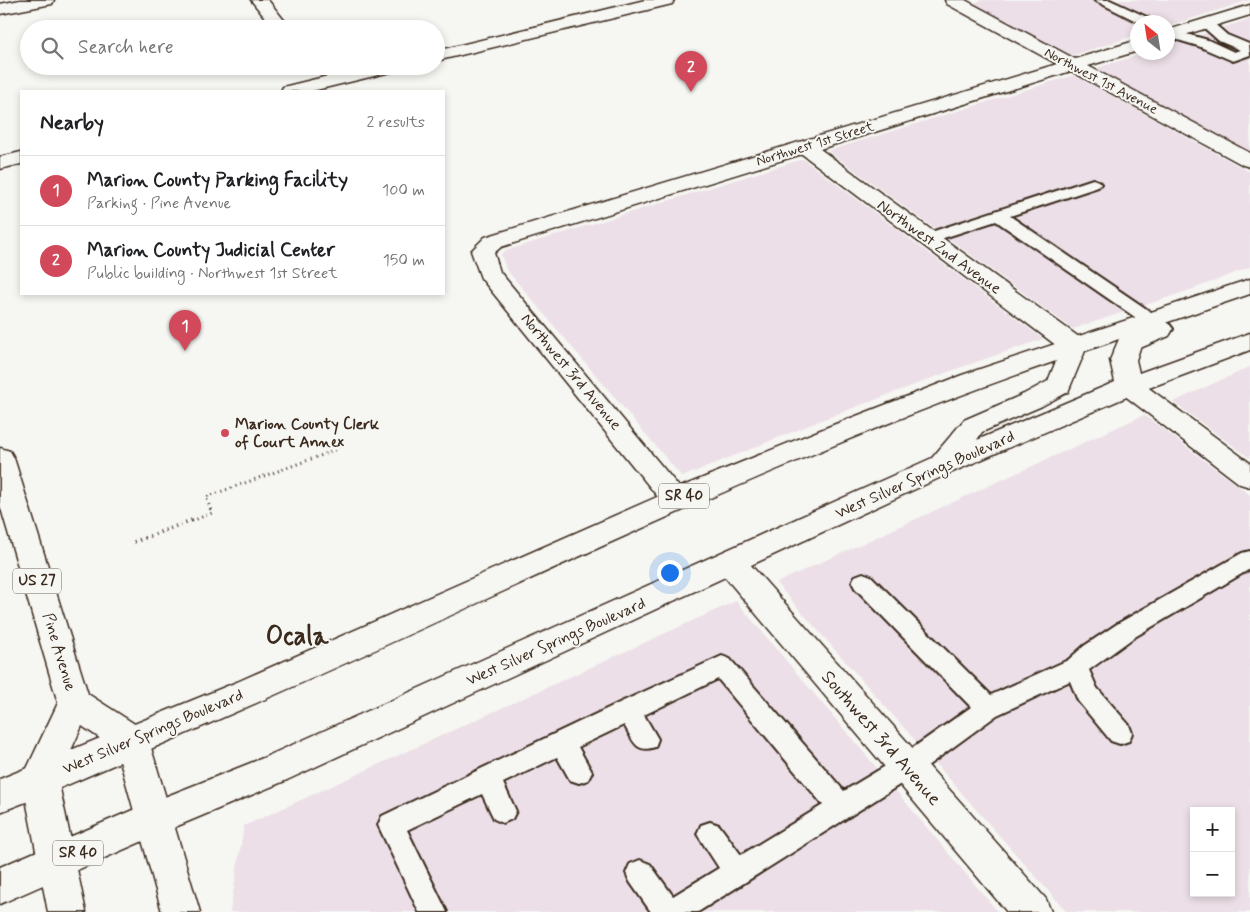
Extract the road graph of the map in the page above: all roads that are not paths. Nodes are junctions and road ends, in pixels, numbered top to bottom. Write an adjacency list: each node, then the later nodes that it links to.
1 (46, 0): 7 (main road)
2 (259, 0): 10 (main road)
3 (666, 0): 6 (main road)
4 (953, 0): 17 (main road, Northwest 1st Avenue)
5 (1100, 0): 9 (lane)
6 (616, 5): 16 (main road)
7 (0, 9)
8 (1250, 10): 11 (main road)
9 (1131, 15)
10 (275, 20)
11 (1206, 23): 12 (main road); 15 (lane)
12 (1175, 32)
13 (1175, 36): 15 (lane)
14 (1130, 48): 17 (main road, Northwest 1st Street)
15 (1250, 51)
16 (445, 53)
17 (1072, 66): 22 (main road, Northwest 1st Street); 24 (main road, Northwest 1st Avenue)
18 (320, 75): 20 (main road)
19 (355, 75): 20 (main road)
20 (326, 82): 21 (main road)
21 (294, 90)
22 (805, 147): 28 (main road, Northwest 2nd Avenue); 29 (main road, Northwest 1st Street)
23 (20, 158): 25 (main road)
24 (1250, 161)
25 (0, 164)
26 (1092, 184): 27 (lane)
27 (998, 215): 28 (lane); 31 (lane)
28 (928, 238): 33 (main road, Northwest 2nd Avenue)
29 (493, 242): 38 (main road, Northwest 3rd Avenue)
30 (1245, 287): 31 (main road, West Silver Springs Boulevard / SR 40)
31 (1157, 324): 33 (main road, West Silver Springs Boulevard / SR 40); 34 (main road)
32 (1250, 341): 34 (main road, West Silver Springs Boulevard / SR 40)
33 (1074, 346): 36 (main road); 38 (main road, West Silver Springs Boulevard / SR 40)
34 (1128, 386): 36 (main road, West Silver Springs Boulevard / SR 40); 37 (main road)
35 (0, 458): 43 (main road, Pine Avenue / US 27)
36 (940, 466): 40 (main road, West Silver Springs Boulevard / SR 40)
37 (1250, 477)
38 (676, 500): 48 (main road, West Silver Springs Boulevard / SR 40)
39 (1250, 559): 42 (lane)
40 (731, 563): 50 (main road, Southwest 3rd Avenue); 57 (main road, West Silver Springs Boulevard / SR 40)
41 (863, 582): 44 (lane)
42 (1076, 667): 44 (lane); 46 (lane)
43 (75, 703): 48 (main road, Pine Avenue); 53 (main road, Pine Avenue)
44 (988, 708): 50 (lane)
45 (628, 710): 47 (lane); 49 (lane); 55 (lane)
46 (1120, 733)
47 (646, 739)
48 (132, 740): 53 (main road, West Silver Springs Boulevard / SR 40); 57 (main road)
49 (562, 743): 51 (lane); 52 (lane)
50 (906, 767): 55 (lane); 68 (main road, Southwest 3rd Avenue)
51 (579, 772)
52 (488, 778): 56 (lane); 65 (lane)
53 (40, 779): 54 (main road, West Silver Springs Boulevard / SR 40); 59 (main road)
54 (0, 796)
55 (841, 807): 60 (lane)
56 (503, 811)
57 (155, 818): 59 (main road, West Silver Springs Boulevard / SR 40); 64 (main road)
58 (710, 834): 60 (lane)
59 (57, 862): 62 (main road, West Silver Springs Boulevard / SR 40); 63 (main road)
60 (737, 872): 67 (lane)
61 (640, 873): 66 (lane)
62 (0, 886)
63 (67, 912)
64 (181, 912)
65 (433, 912)
66 (668, 912)
67 (673, 912)
68 (1032, 912)

